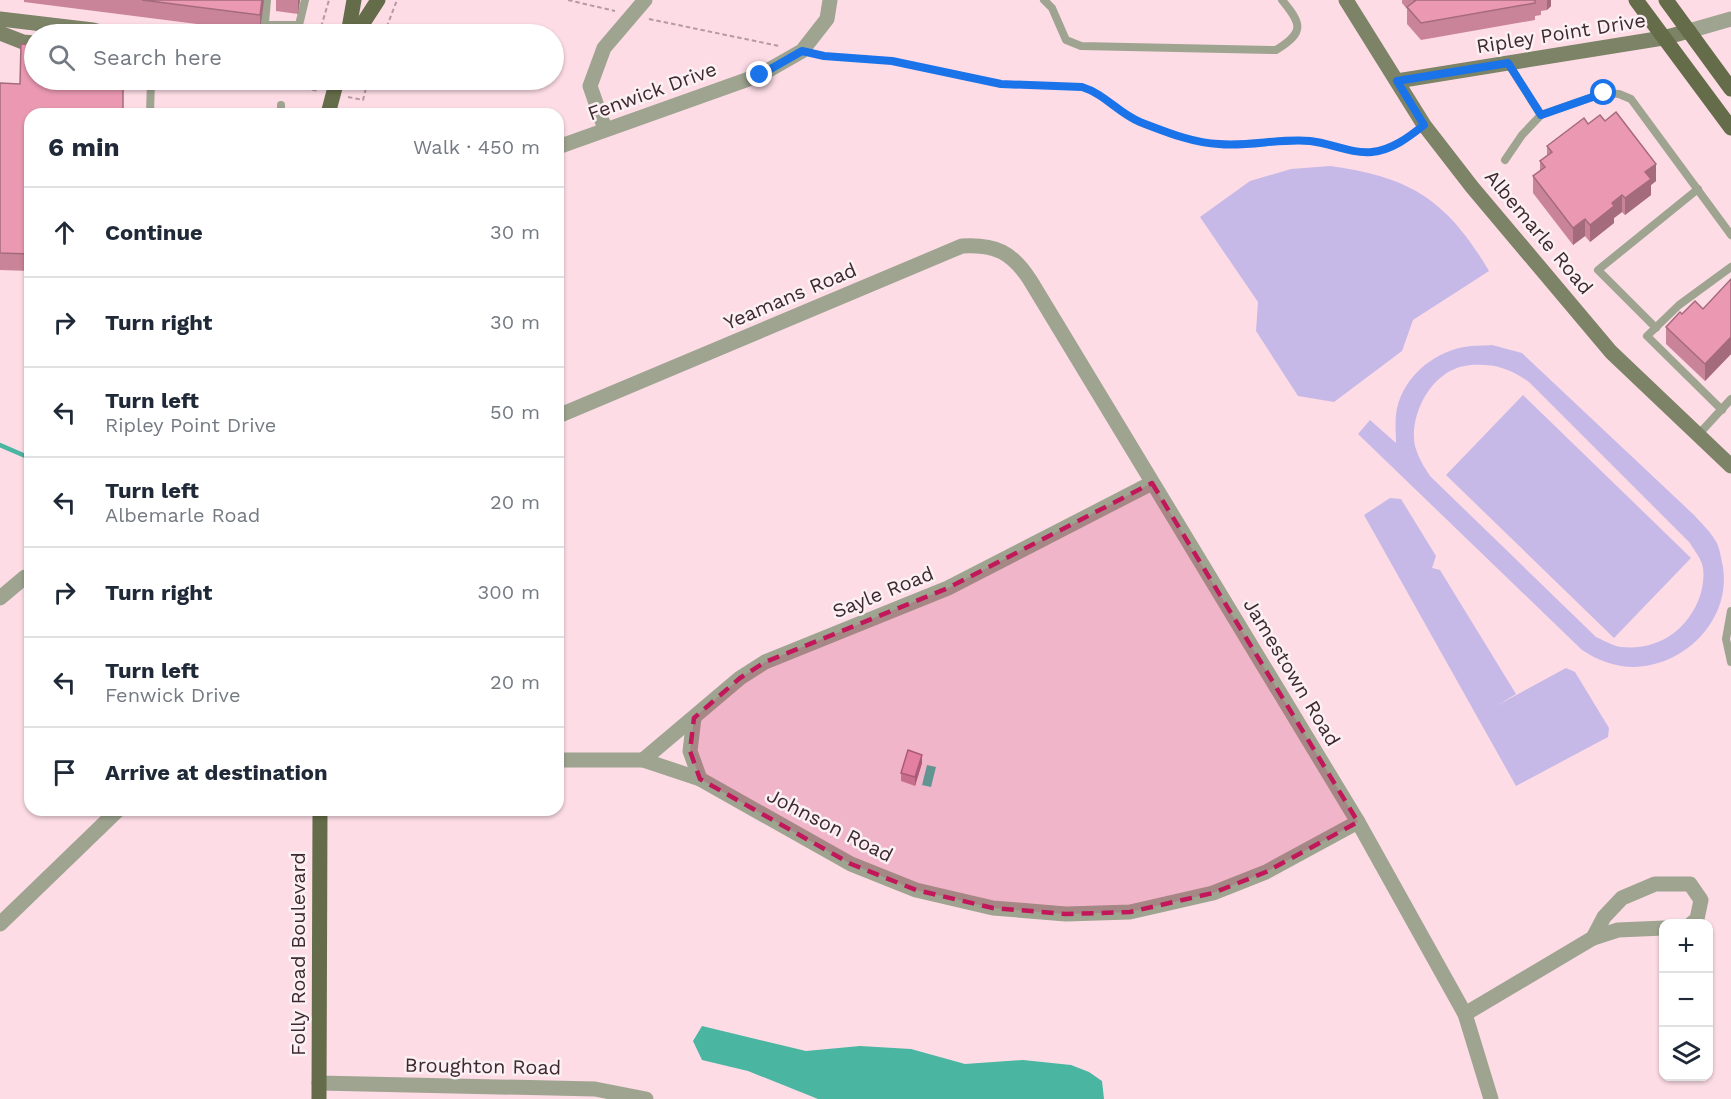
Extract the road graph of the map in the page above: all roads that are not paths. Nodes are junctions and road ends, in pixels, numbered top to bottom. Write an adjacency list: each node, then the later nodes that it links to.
1 (267, 0): 15 (lane)
2 (305, 0): 16 (lane)
3 (354, 0): 17 (main road)
4 (378, 0): 18 (main road)
5 (645, 0): 34 (street)
6 (830, 0): 34 (street, Fenwick Drive)
7 (1044, 0): 8 (lane)
8 (1282, 0)
9 (1346, 0): 24 (street, Albemarle Road)
10 (1636, 0): 21 (main road)
11 (1666, 0): 19 (main road)
12 (0, 19): 14 (street)
13 (1731, 19): 19 (street, Ripley Point Drive)
14 (42, 24)
15 (265, 24)
16 (299, 24)
17 (350, 24)
18 (362, 24)
19 (1689, 31): 21 (street, Ripley Point Drive); 25 (main road)
20 (0, 33): 22 (street)
21 (1663, 38): 23 (street, Ripley Point Drive); 33 (main road)
22 (24, 42)
23 (1508, 63): 24 (street, Ripley Point Drive); 32 (lane)
24 (1397, 81): 45 (street, Albemarle Road)
25 (1731, 89)
26 (151, 90): 29 (lane)
27 (334, 90): 31 (main road)
28 (281, 105): 30 (lane)
29 (150, 108)
30 (281, 108)
31 (330, 108)
32 (1541, 115): 36 (lane); 37 (lane)
33 (1731, 128)
34 (605, 129): 35 (street, Fenwick Drive)
35 (564, 145)
36 (1505, 160)
37 (1698, 189): 38 (lane); 41 (lane)
38 (1731, 235)
39 (1731, 267): 41 (lane)
40 (1030, 280): 44 (street, Yeamans Road); 47 (street, Jamestown Road)
41 (1656, 327): 43 (lane)
42 (1731, 399): 43 (lane)
43 (1722, 410): 45 (lane)
44 (564, 413)
45 (1698, 435): 46 (street, Albemarle Road)
46 (1731, 466)
47 (1152, 483): 52 (street, Sayle Road); 58 (street, Jamestown Road)
48 (24, 578): 49 (street)
49 (0, 598)
50 (1731, 611): 51 (lane)
51 (1731, 662)
52 (693, 718): 54 (street, Sayle Road); 55 (street)
53 (564, 760): 54 (street, Johnson Road)
54 (644, 760): 55 (street, Johnson Road)
55 (700, 779): 58 (street, Johnson Road)
56 (112, 816): 60 (street)
57 (320, 816): 64 (main road, Folly Road Boulevard)
58 (1358, 822): 63 (street, Jamestown Road)
59 (1697, 919): 62 (street)
60 (0, 924)
61 (1659, 928): 62 (street)
62 (1593, 938): 63 (street)
63 (1465, 1014): 67 (street, Jamestown Road)
64 (319, 1091): 65 (street, Broughton Road)
65 (595, 1094): 66 (street, Broughton Road)
66 (646, 1099)
67 (1491, 1099)

